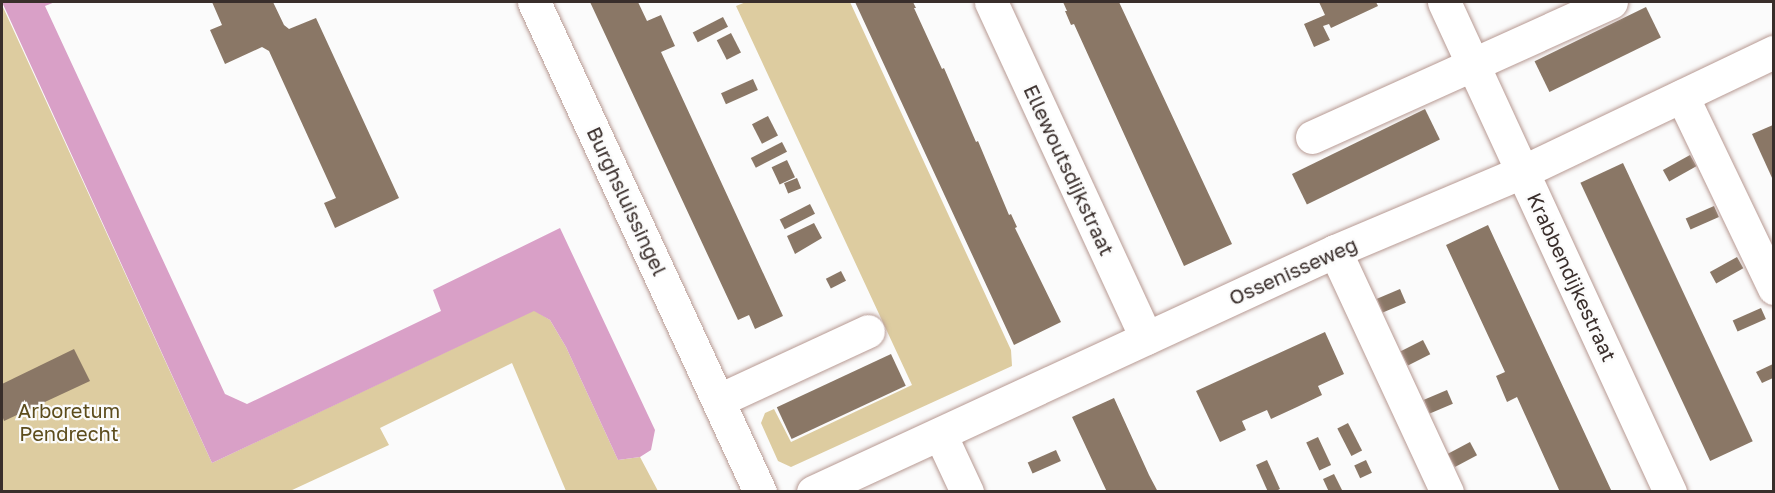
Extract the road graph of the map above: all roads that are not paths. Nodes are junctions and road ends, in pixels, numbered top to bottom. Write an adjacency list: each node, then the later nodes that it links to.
1 (534, 2): 14 (street, Burghsluissingel)
2 (991, 2): 13 (street, Ellewoutsdijkstraat)
3 (1444, 2): 6 (street, Krabbendijkestraat)
4 (1611, 2): 6 (street)
5 (1773, 52): 7 (street, Ossenisseweg)
6 (1472, 64): 8 (street); 9 (street, Krabbendijkestraat)
7 (1682, 96): 9 (street, Ossenisseweg); 11 (street)
8 (1312, 137)
9 (1524, 171): 10 (street, Ossenisseweg); 20 (street, Krabbendijkestraat)
10 (1335, 251): 13 (street, Ossenisseweg); 19 (street)
11 (1773, 288)
12 (868, 331): 14 (street)
13 (1146, 338): 15 (street, Ossenisseweg)
14 (719, 400): 16 (street, Burghsluissingel)
15 (940, 434): 17 (street, Ossenisseweg); 18 (street)
16 (760, 492)
17 (813, 492)
18 (967, 492)
19 (1447, 492)
20 (1670, 492)

